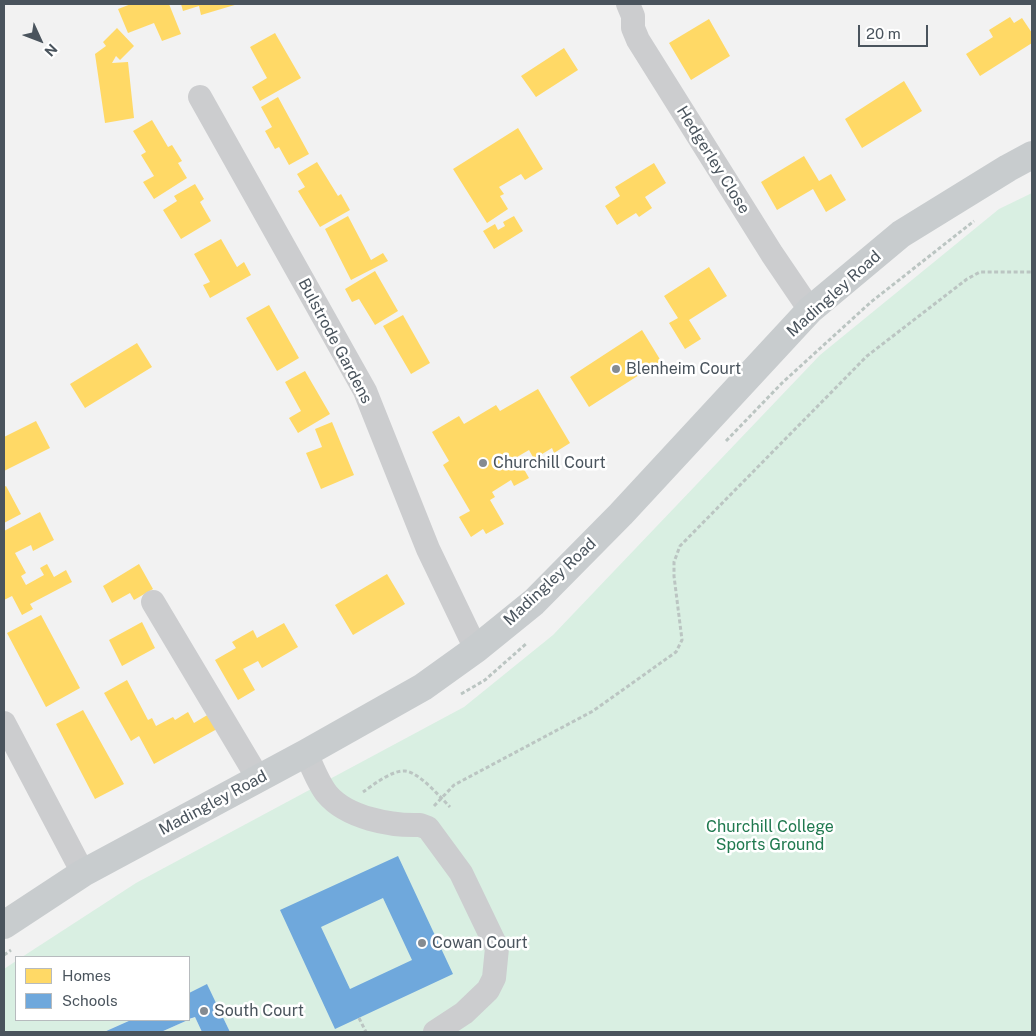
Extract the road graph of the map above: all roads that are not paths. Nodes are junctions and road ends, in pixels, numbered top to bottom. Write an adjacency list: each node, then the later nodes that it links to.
1 (628, 4): 4 (street, Hedgerley Close)
2 (200, 98): 6 (street, Bulstrode Gardens)
3 (1032, 155): 4 (main road, Madingley Road)
4 (810, 310): 6 (main road, Madingley Road)
5 (153, 602): 9 (street)
6 (476, 650): 8 (main road, Madingley Road)
7 (4, 722): 10 (street)
8 (306, 753): 9 (main road, Madingley Road); 12 (street)
9 (258, 778): 10 (main road, Madingley Road)
10 (83, 873): 11 (main road, Madingley Road)
11 (4, 925)
12 (435, 1032)

